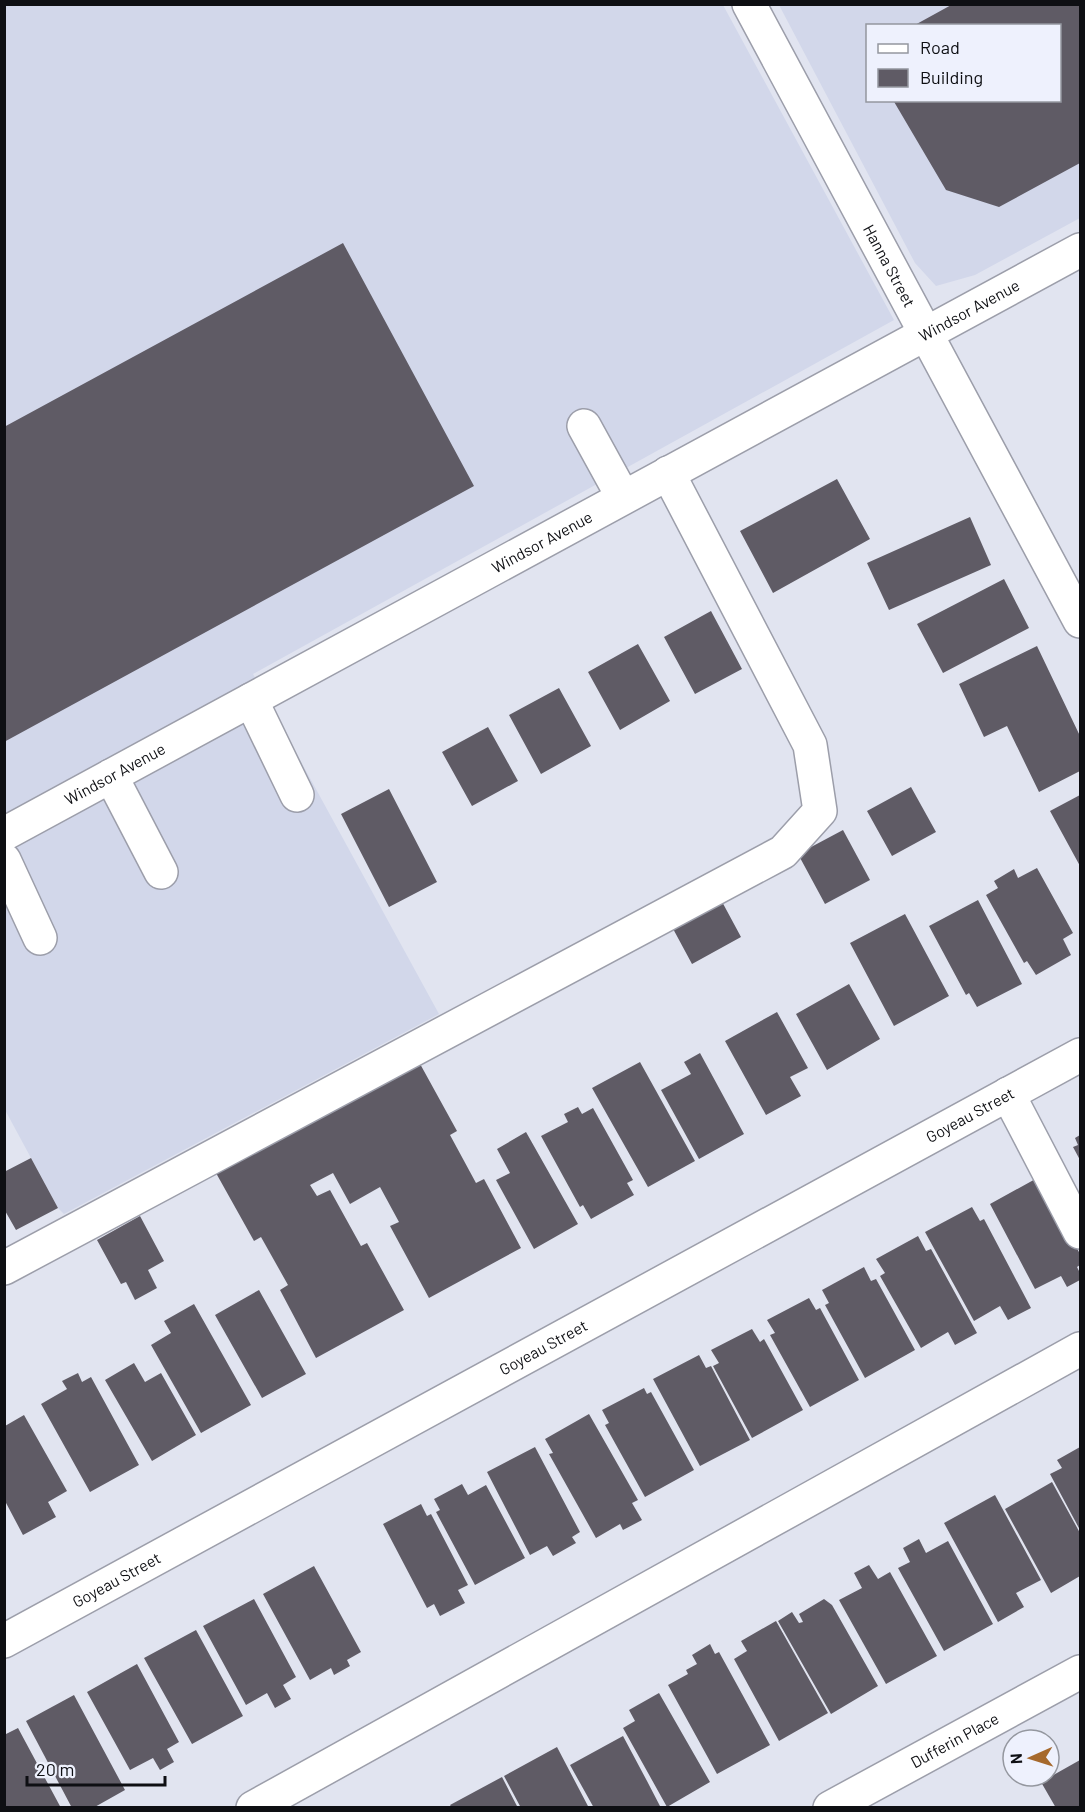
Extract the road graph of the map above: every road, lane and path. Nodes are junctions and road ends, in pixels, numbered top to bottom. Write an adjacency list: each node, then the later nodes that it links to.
1 (749, 4): 3 (street, Hanna Street)
2 (1080, 250): 3 (street, Windsor Avenue)
3 (926, 333): 5 (street, Windsor Avenue); 7 (street, Hanna Street)
4 (584, 426): 6 (street)
5 (668, 473): 6 (street, Windsor Avenue); 18 (street)
6 (623, 497): 8 (street, Windsor Avenue)
7 (1080, 621)
8 (251, 700): 9 (street, Windsor Avenue); 10 (street)
9 (111, 776): 11 (street, Windsor Avenue); 13 (street)
10 (297, 795)
11 (4, 834)
12 (4, 860): 14 (street)
13 (161, 872)
14 (40, 938)
15 (1080, 1055): 16 (street, Goyeau Street)
16 (1008, 1094): 17 (street); 20 (street, Goyeau Street)
17 (1080, 1232)
18 (4, 1268)
19 (1080, 1349): 22 (street)
20 (4, 1641)
21 (1080, 1672): 23 (street, Dufferin Place)
22 (253, 1808)
23 (830, 1808)

